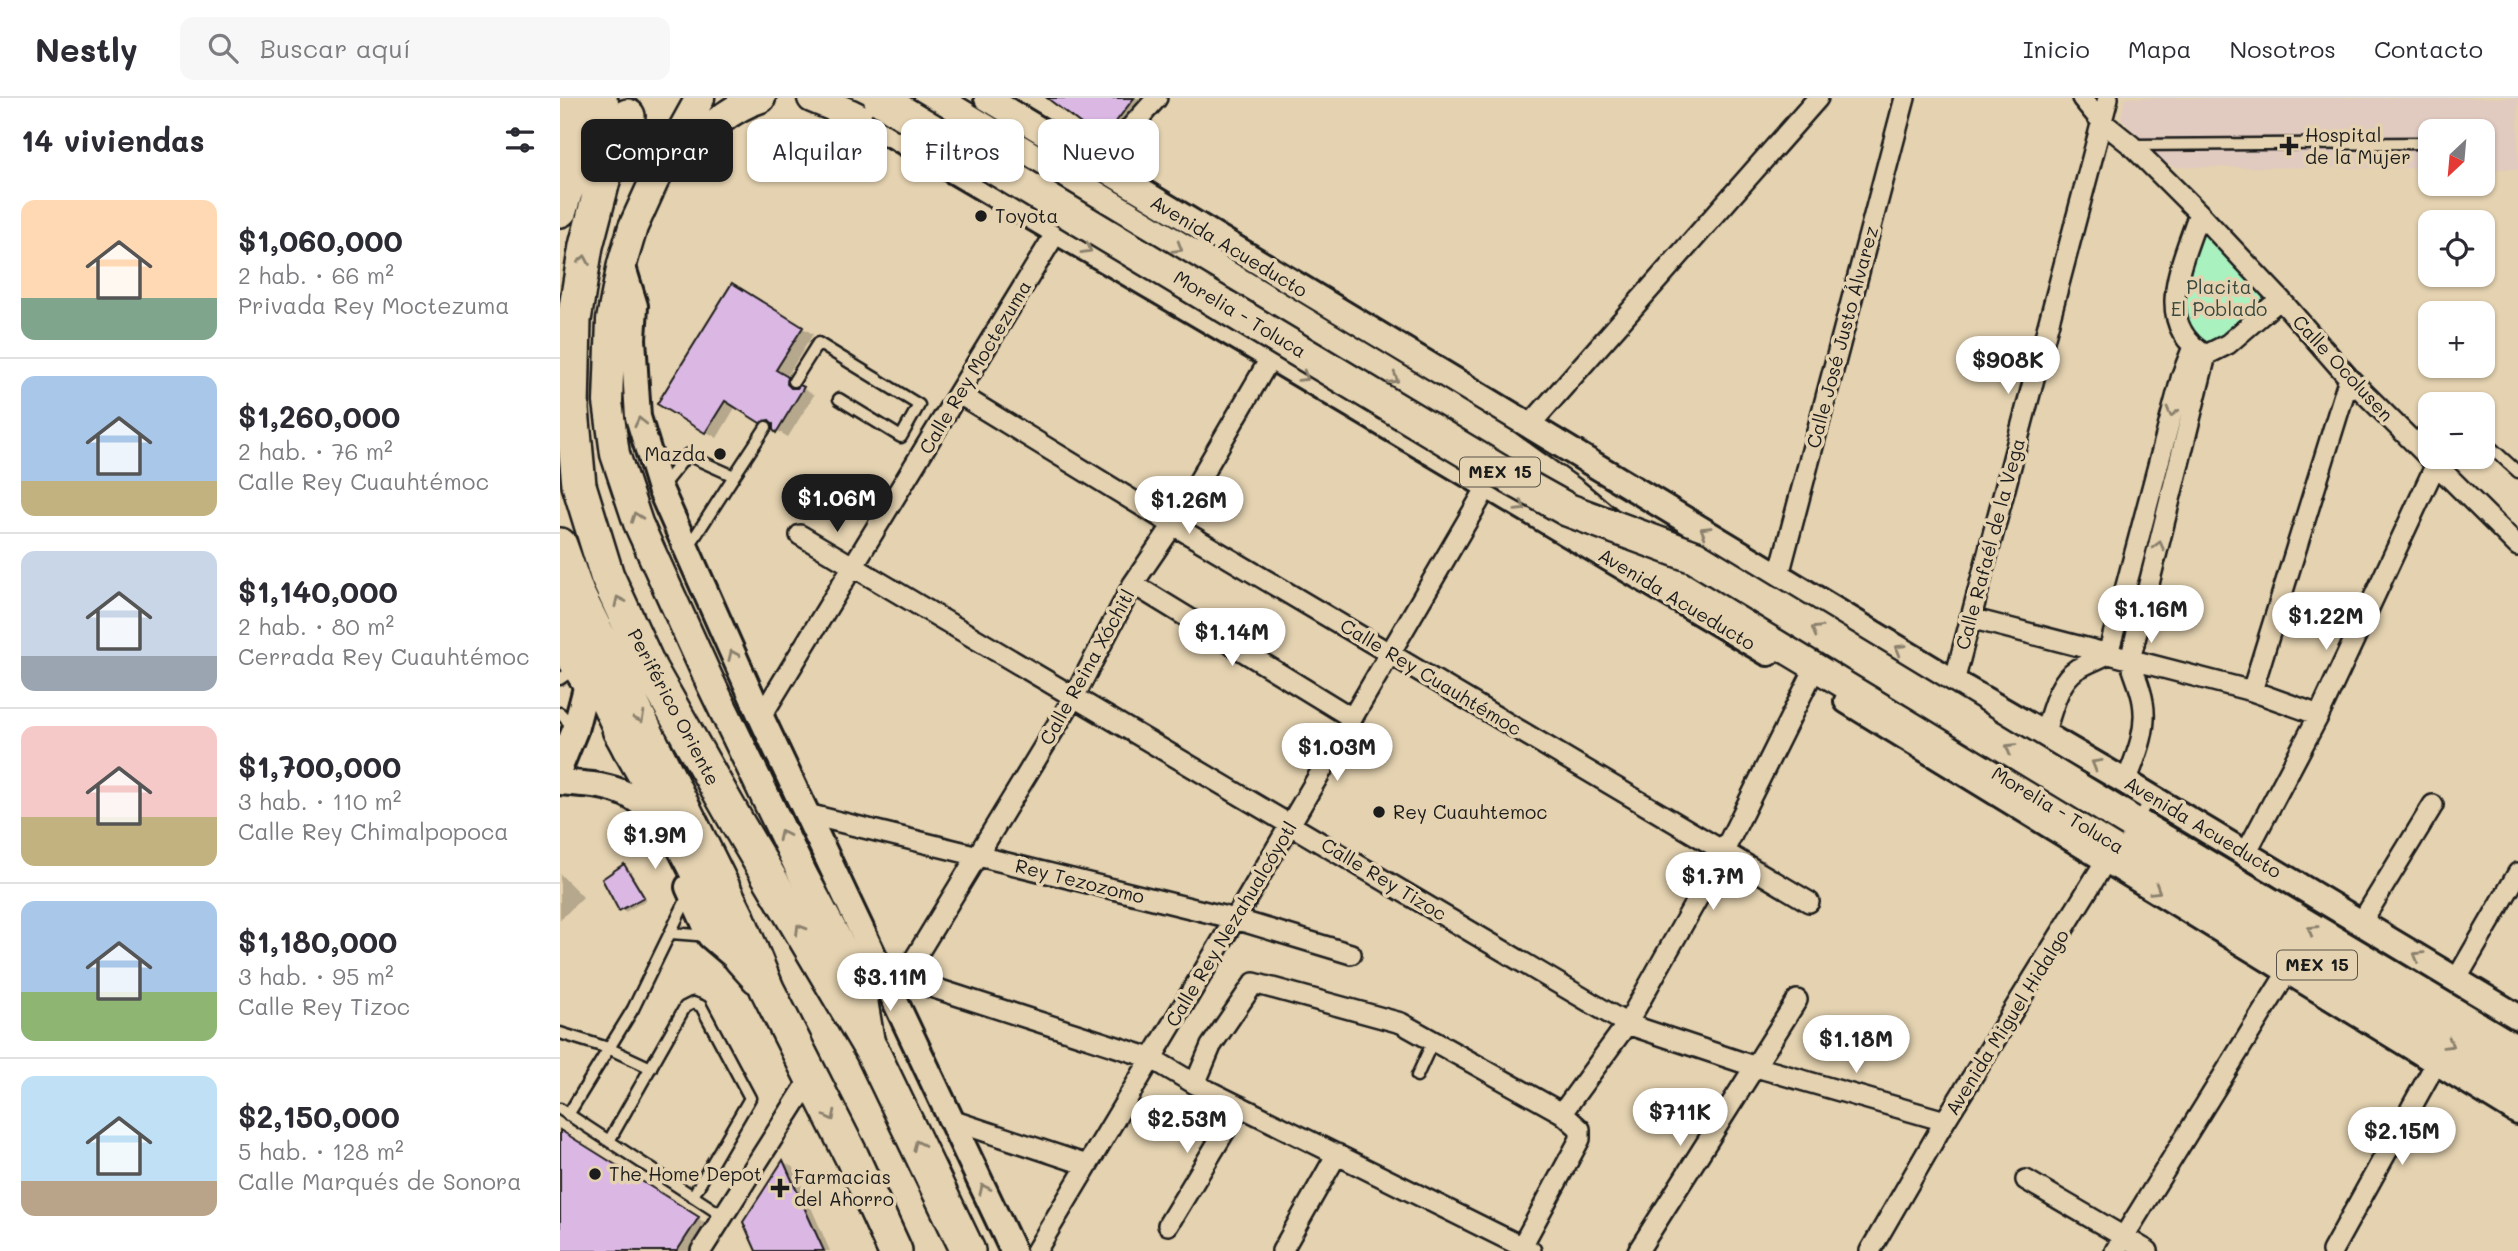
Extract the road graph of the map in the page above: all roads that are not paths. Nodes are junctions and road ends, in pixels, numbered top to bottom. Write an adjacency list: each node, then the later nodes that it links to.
1 (564, 98): 15 (main road)
2 (683, 98): 17 (main road)
3 (700, 98): 18 (main road)
4 (761, 98): 19 (main road)
5 (812, 98): 20 (main road)
6 (829, 98): 21 (street, Avenida Acueducto)
7 (879, 98): 85 (main road, Morelia - Toluca / MEX 15, one-way to 7, bridge)
8 (932, 98): 85 (main road, Morelia - Toluca / MEX 15, one-way to 85, bridge)
9 (987, 98): 24 (street, Avenida Acueducto)
10 (1157, 98): 22 (street)
11 (1818, 98): 43 (street)
12 (1905, 98): 60 (street, Calle José Justo Álvarez)
13 (2082, 98): 23 (street, Calle Ocolusen)
14 (2109, 99): 23 (street, Calle Rafaél de la Vega)
15 (560, 105)
16 (606, 107): 28 (main road); 31 (highway); 108 (highway, Periférico Oriente, one-way to 16)
17 (679, 119)
18 (688, 119)
19 (720, 119)
20 (861, 119)
21 (865, 119)
22 (1138, 119)
23 (2101, 121): 27 (street, Calle Ocolusen); 63 (street, Calle Rafaél de la Vega)
24 (1038, 130)
25 (887, 132): 33 (street, Avenida Acueducto)
26 (2418, 143): 27 (lane)
27 (2131, 145): 32 (street, Calle Ocolusen)
28 (560, 161)
29 (654, 182): 34 (main road)
30 (1123, 182): 43 (street, Avenida Acueducto)
31 (560, 210)
32 (2199, 213): 35 (street, Calle Ocolusen); 36 (street)
33 (1057, 231): 37 (street, Avenida Acueducto, one-way to 37); 40 (street, Calle Rey Moctezuma)
34 (622, 264): 53 (street, one-way to 34); 99 (main road, one-way to 34)
35 (2280, 299): 36 (street); 38 (street, Calle Ocolusen)
36 (2200, 351): 66 (street, one-way to 66); 67 (street, one-way to 36)
37 (1271, 357): 52 (street, Avenida Acueducto, one-way to 52); 54 (street, Calle Reina Xóchitl)
38 (2350, 378): 45 (street, Calle Ocolusen); 71 (street)
39 (794, 381): 41 (lane)
40 (959, 394): 54 (street, Calle Rey Cuauhtémoc); 59 (street, Calle Rey Moctezuma)
41 (839, 399)
42 (766, 426): 51 (lane)
43 (1529, 426): 60 (street, Avenida Acueducto, one-way to 43)
44 (2418, 436): 45 (lane)
45 (2412, 441): 46 (street, Calle Ocolusen)
46 (2418, 447)
47 (2495, 451): 50 (lane)
48 (2434, 469): 73 (street)
49 (2441, 469): 57 (street, Calle Ocolusen)
50 (2518, 472)
51 (734, 477): 53 (lane); 58 (lane)
52 (1487, 487): 65 (street, Calle Rey Nezahualcóyotl); 69 (street, Avenida Acueducto, one-way to 69)
53 (660, 489): 58 (street)
54 (1173, 525): 61 (street, Calle Reina Xóchitl); 65 (street, Calle Rey Cuauhtémoc)
55 (800, 535): 59 (street, Calle Rey Tizoc)
56 (560, 545): 101 (highway, Periférico Oriente, one-way to 101)
57 (2518, 547)
58 (687, 549): 74 (street, one-way to 58)
59 (854, 567): 72 (street, Calle Rey Tizoc); 74 (street, Calle Rey Moctezuma)
60 (1779, 575): 70 (street, Avenida Acueducto, one-way to 60)
61 (1133, 584): 72 (street, Calle Reina Xóchitl); 75 (street)
62 (560, 599): 78 (main road)
63 (1970, 618): 66 (street); 70 (street, Calle Rafaél de la Vega)
64 (560, 640): 68 (main road)
65 (1391, 653): 75 (street, Calle Rey Nezahualcóyotl); 86 (street, Calle Rey Cuauhtémoc)
66 (2108, 654): 67 (street); 77 (street)
67 (2130, 660): 71 (street); 81 (street, Avenida Miguel Hidalgo)
68 (575, 677): 76 (street); 78 (main road)
69 (1810, 678): 85 (street, Avenida Acueducto); 86 (street)
70 (1954, 682): 77 (street, Avenida Acueducto)
71 (2252, 691): 73 (street)
72 (1074, 697): 84 (street, Calle Rey Tizoc); 88 (street, Calle Reina Xóchitl)
73 (2319, 715): 87 (street)
74 (761, 718): 83 (street)
75 (1352, 718): 84 (street, Calle Rey Nezahualcóyotl)
76 (567, 721): 79 (street)
77 (2044, 733): 81 (street, Avenida Acueducto, one-way to 77)
78 (629, 749): 97 (main road)
79 (560, 767)
80 (560, 782): 90 (street)
81 (2136, 788): 85 (street, Avenida Miguel Hidalgo); 87 (street, Avenida Acueducto)
82 (2433, 805): 93 (street)
83 (807, 814): 88 (street, Rey Tezozomo); 99 (street)
84 (1290, 823): 92 (street, Calle Rey Nezahualcóyotl); 104 (street, Calle Rey Tizoc)
85 (2118, 842): 98 (street, Avenida Acueducto, one-way to 98); 109 (main road, Morelia - Toluca / MEX 15, one-way to 85); 117 (main road, Morelia - Toluca / MEX 15, one-way to 117); 123 (street, Avenida Miguel Hidalgo)
86 (1723, 853): 91 (street, Calle Rey Cuauhtémoc); 104 (street)
87 (2246, 853): 93 (street, Avenida Acueducto)
88 (977, 855): 92 (street, Rey Tezozomo); 99 (street, Calle Reina Xóchitl)
89 (2518, 873): 100 (street)
90 (690, 891): 94 (lane); 95 (street)
91 (1809, 902)
92 (1236, 919): 96 (street, Rey Tezozomo); 110 (street, Calle Rey Nezahualcóyotl)
93 (2361, 923): 100 (street, Avenida Acueducto, one-way to 93)
94 (671, 933): 95 (lane); 107 (lane)
95 (710, 936): 97 (street)
96 (1350, 954)
97 (738, 960): 101 (main road)
98 (2288, 971): 111 (street, Avenida Acueducto); 131 (street)
99 (883, 979): 108 (main road); 110 (street); 122 (street)
100 (2456, 980): 103 (street, Avenida Acueducto)
101 (767, 989): 115 (highway, Periférico Oriente)
102 (1797, 1000): 112 (street)
103 (2518, 1017)
104 (1626, 1024): 112 (street, Calle Rey Tizoc); 121 (street)
105 (560, 1033): 107 (lane)
106 (1433, 1041): 114 (lane); 116 (street); 121 (street)
107 (608, 1048): 113 (lane); 119 (lane)
108 (872, 1051): 135 (highway, Periférico Oriente, one-way to 108)
109 (2518, 1053)
110 (1151, 1058): 116 (street); 126 (street, Calle Rey Nezahualcóyotl)
111 (2436, 1063): 120 (street, Avenida Acueducto); 142 (street)
112 (1756, 1067): 123 (street, Calle Rey Tizoc); 139 (street)
113 (651, 1068): 124 (lane); 128 (lane)
114 (1417, 1076)
115 (811, 1078): 129 (street); 134 (highway, Periférico Oriente, one-way to 134)
116 (1195, 1084): 118 (street)
117 (2518, 1085)
118 (1240, 1107): 125 (street); 130 (street)
119 (564, 1112): 124 (lane)
120 (2518, 1112)
121 (1562, 1113): 132 (street)
122 (951, 1120): 126 (street); 136 (street, one-way to 122)
123 (1945, 1121): 140 (street, Avenida Miguel Hidalgo)
124 (609, 1141): 128 (lane)
125 (1337, 1154): 132 (street); 138 (street)
126 (1087, 1165): 137 (street, Calle Rey Nezahualcóyotl)
127 (2026, 1180): 131 (street)
128 (693, 1196): 129 (lane)
129 (723, 1216): 133 (street)
130 (1168, 1225)
131 (2120, 1244): 141 (street)
132 (1526, 1249)
133 (701, 1251)
134 (895, 1251)
135 (968, 1251)
136 (1013, 1251)
137 (1036, 1251)
138 (1282, 1251)
139 (1639, 1251)
140 (1870, 1251)
141 (2148, 1251)
142 (2332, 1251)

